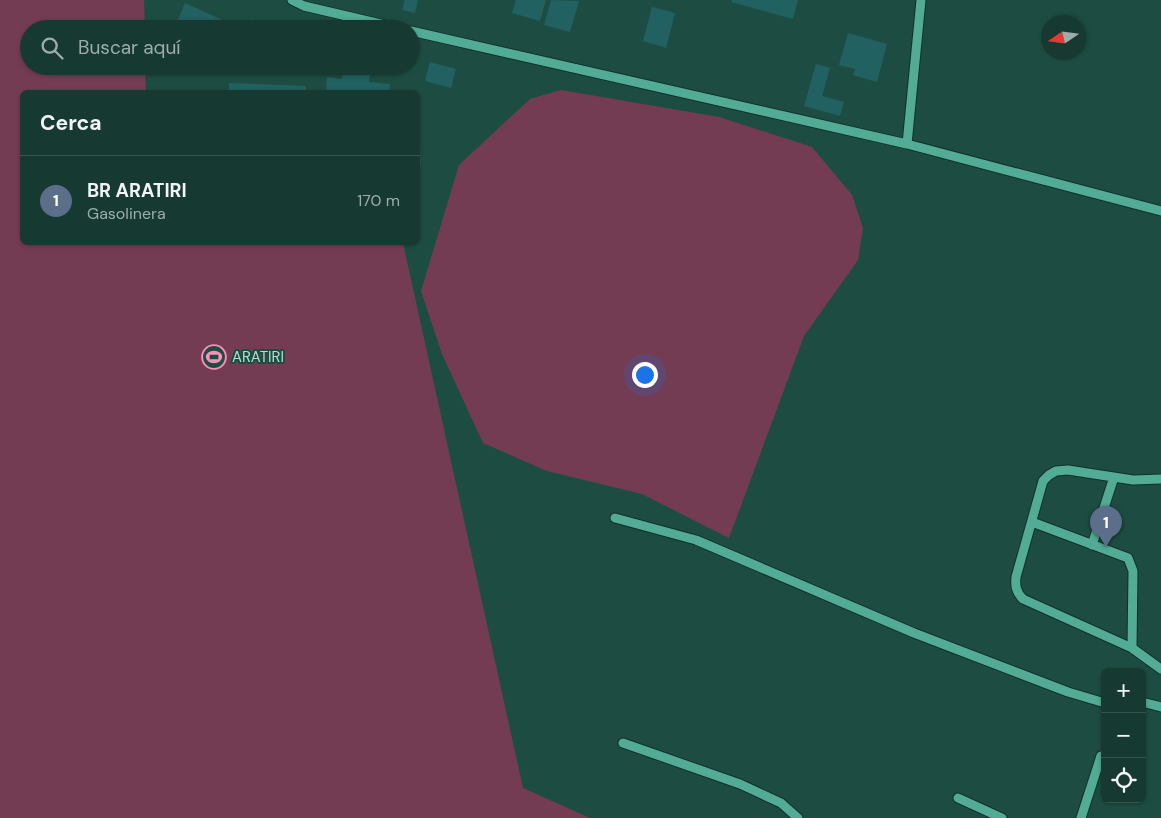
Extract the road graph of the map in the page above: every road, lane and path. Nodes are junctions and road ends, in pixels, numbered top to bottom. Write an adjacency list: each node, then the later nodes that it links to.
1 (292, 0): 3 (street)
2 (921, 0): 5 (street)
3 (364, 20)
4 (420, 33): 5 (street)
5 (907, 144): 6 (street)
6 (1161, 211)
7 (1114, 477): 8 (street); 10 (street); 11 (street)
8 (1161, 479)
9 (615, 518): 14 (street)
10 (1032, 522): 11 (street); 12 (street)
11 (1092, 545): 12 (street)
12 (1132, 648): 13 (street)
13 (1161, 669)
14 (1101, 702)
15 (1146, 703): 16 (street)
16 (1161, 707)
17 (623, 743): 20 (street)
18 (1101, 756): 22 (street)
19 (958, 798): 21 (street)
20 (798, 818)
21 (1002, 818)
22 (1081, 818)

